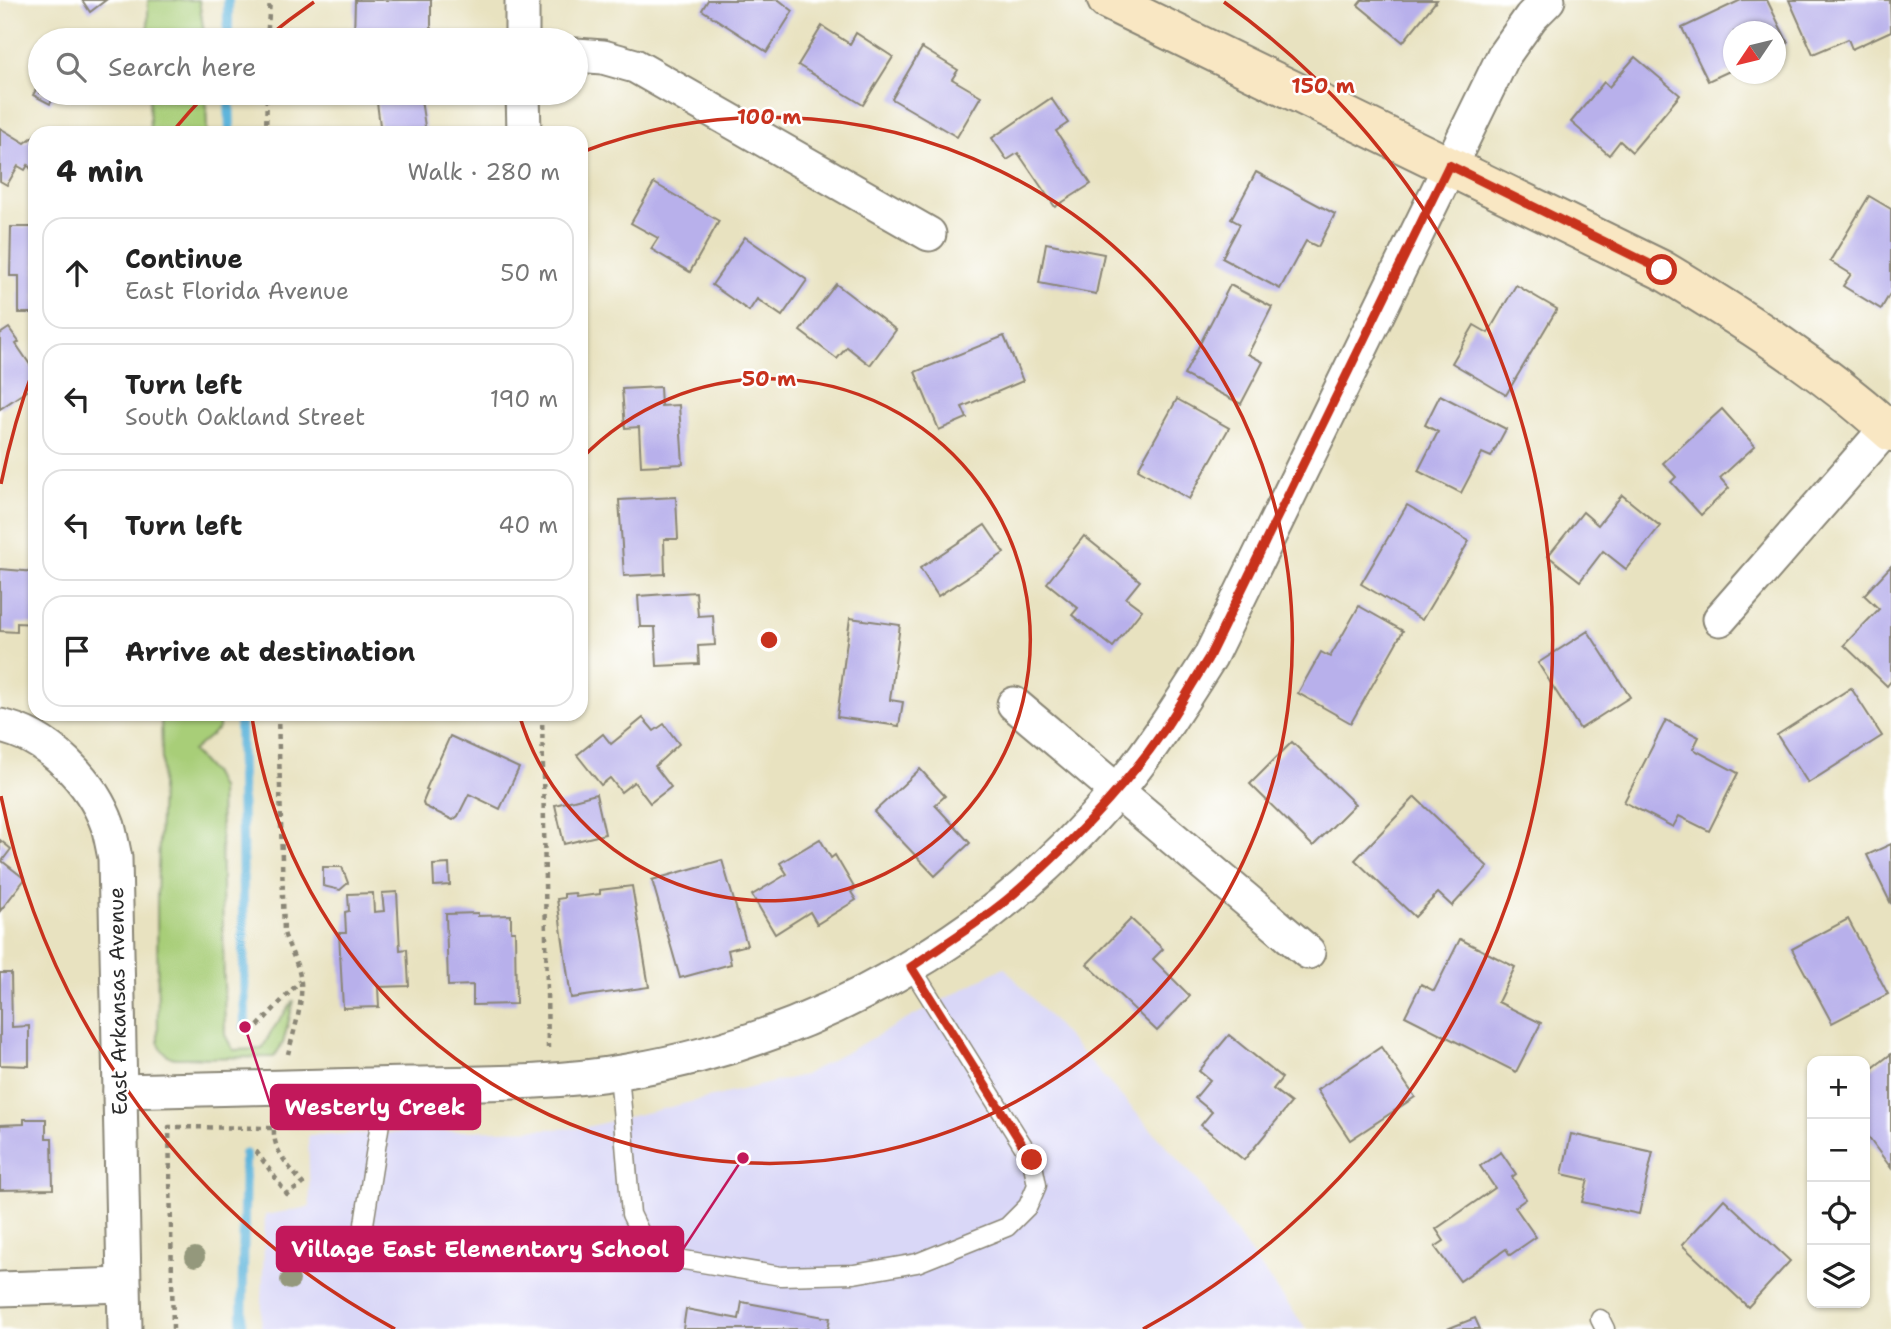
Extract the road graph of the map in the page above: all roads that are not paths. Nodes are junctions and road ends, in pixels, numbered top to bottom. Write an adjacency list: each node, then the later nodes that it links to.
1 (522, 0): 4 (street)
2 (1107, 0): 8 (street)
3 (1548, 0): 8 (street)
4 (522, 28)
5 (588, 56): 9 (street)
6 (523, 105): 7 (street)
7 (524, 126)
8 (1449, 165): 10 (street); 14 (street)
9 (929, 234)
10 (1890, 428): 11 (street)
11 (1720, 620)
12 (1014, 704): 14 (street)
13 (0, 726): 19 (street, East Arkansas Avenue)
14 (1117, 791): 15 (street); 16 (street)
15 (1308, 952)
16 (911, 967): 17 (street); 17 (lane)
17 (619, 1073): 18 (street)
18 (386, 1085): 19 (street); 20 (lane)
19 (120, 1091): 21 (street, East Arkansas Avenue)
20 (364, 1224)
21 (124, 1285): 22 (street); 23 (street, East Arkansas Avenue)
22 (0, 1289)
23 (125, 1329)

